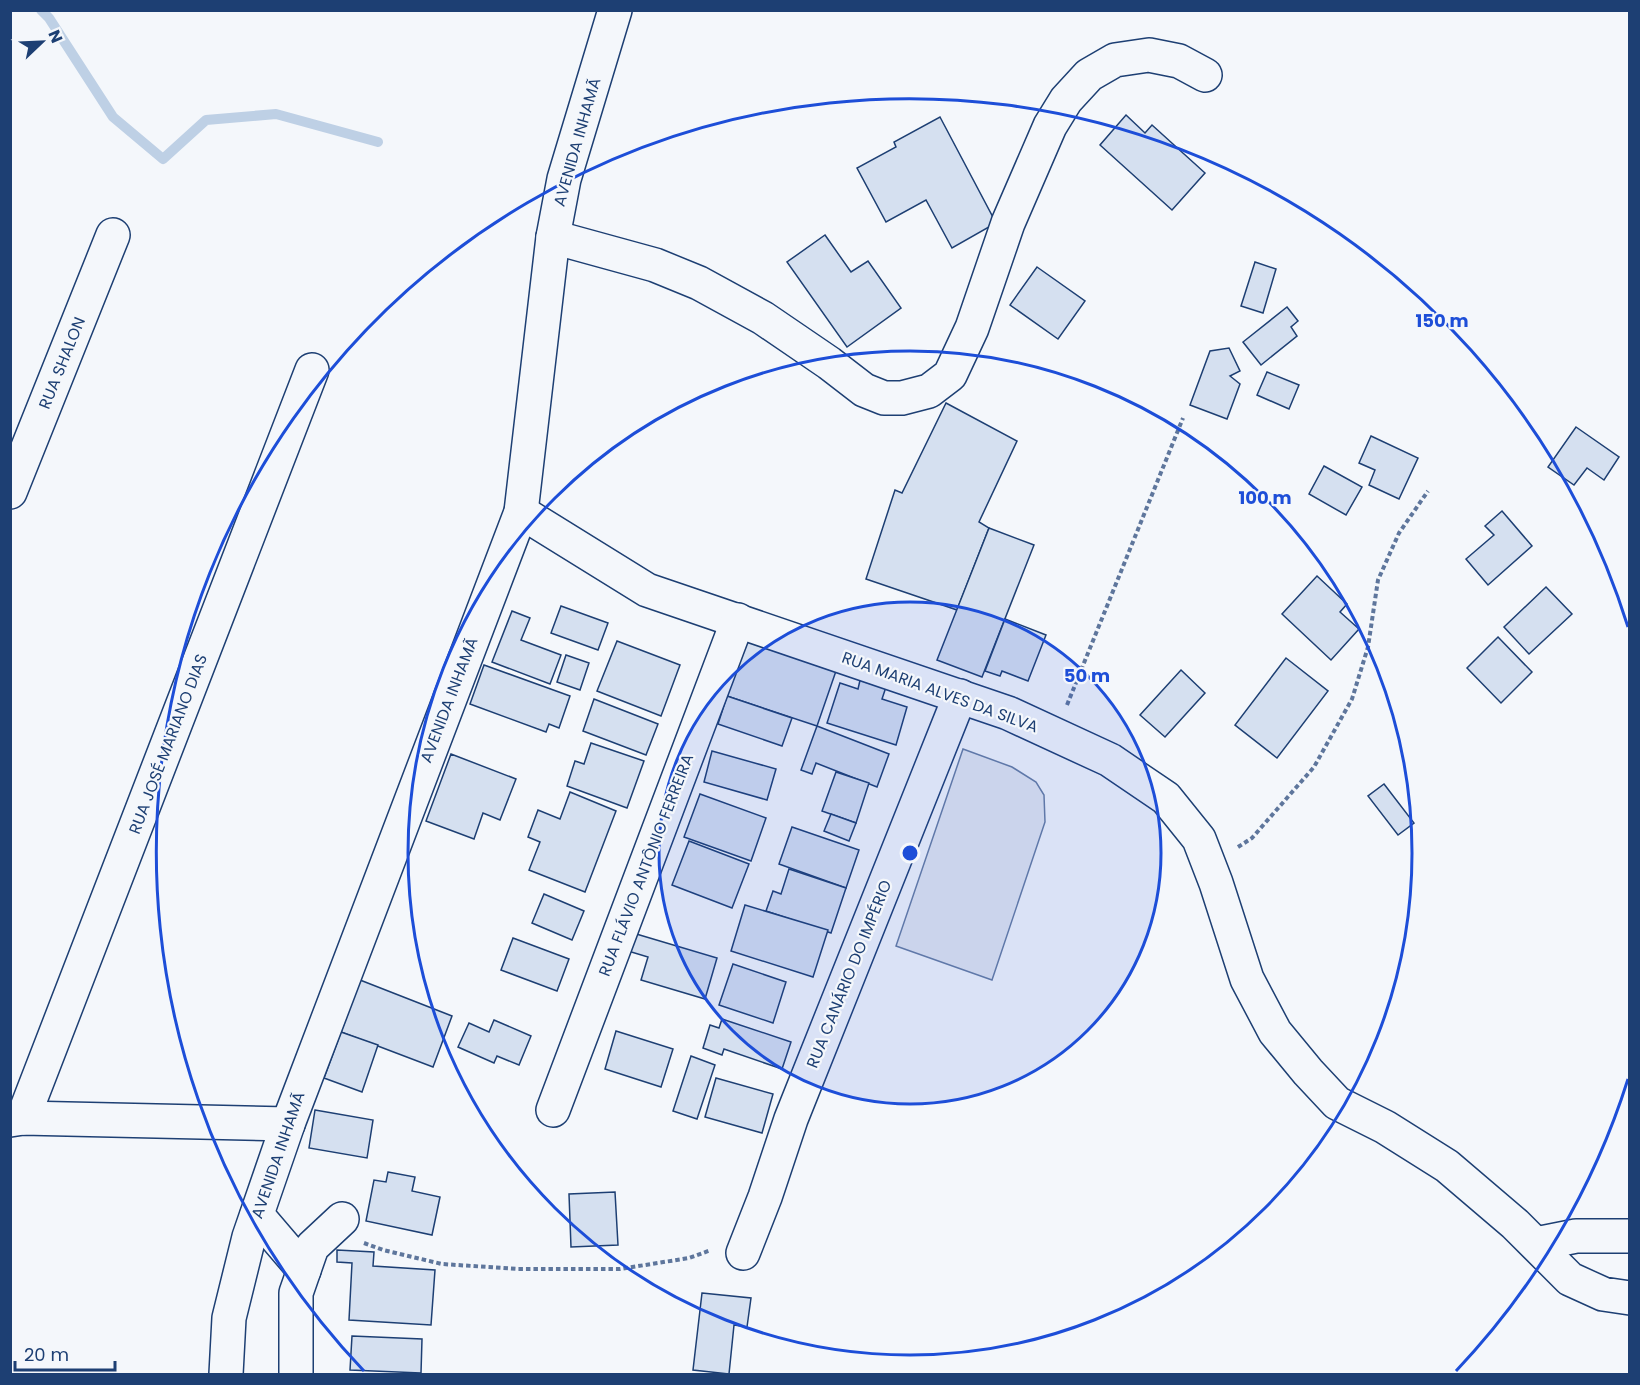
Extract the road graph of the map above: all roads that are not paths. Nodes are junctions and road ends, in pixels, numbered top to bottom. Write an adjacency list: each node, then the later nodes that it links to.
1 (615, 10): 4 (street, AVENIDA INHAMÃ)
2 (1205, 75): 4 (street)
3 (113, 235): 6 (street, RUA SHALON)
4 (553, 237): 7 (street, AVENIDA INHAMÃ)
5 (312, 370): 11 (street, RUA JOSÉ MARIANO DIAS)
6 (10, 492)
7 (521, 513): 8 (street, RUA MARIA ALVES DA SILVA); 12 (street, AVENIDA INHAMÃ)
8 (738, 620): 9 (street, RUA MARIA ALVES DA SILVA); 10 (street, RUA FLÁVIO ANTÔNIO FERREIRA)
9 (960, 696): 16 (street, RUA MARIA ALVES DA SILVA); 17 (street, RUA CANÁRIO DO IMPÉRIO)
10 (554, 1110)
11 (17, 1119): 12 (street)
12 (288, 1124): 13 (street, AVENIDA INHAMÃ)
13 (257, 1215): 18 (street); 20 (street, AVENIDA INHAMÃ)
14 (336, 1225): 18 (street)
15 (1629, 1236): 16 (street)
16 (1536, 1244): 19 (street, RUA MARIA ALVES DA SILVA)
17 (746, 1245)
18 (304, 1270): 21 (street)
19 (1629, 1298)
20 (226, 1374)
21 (296, 1374)

